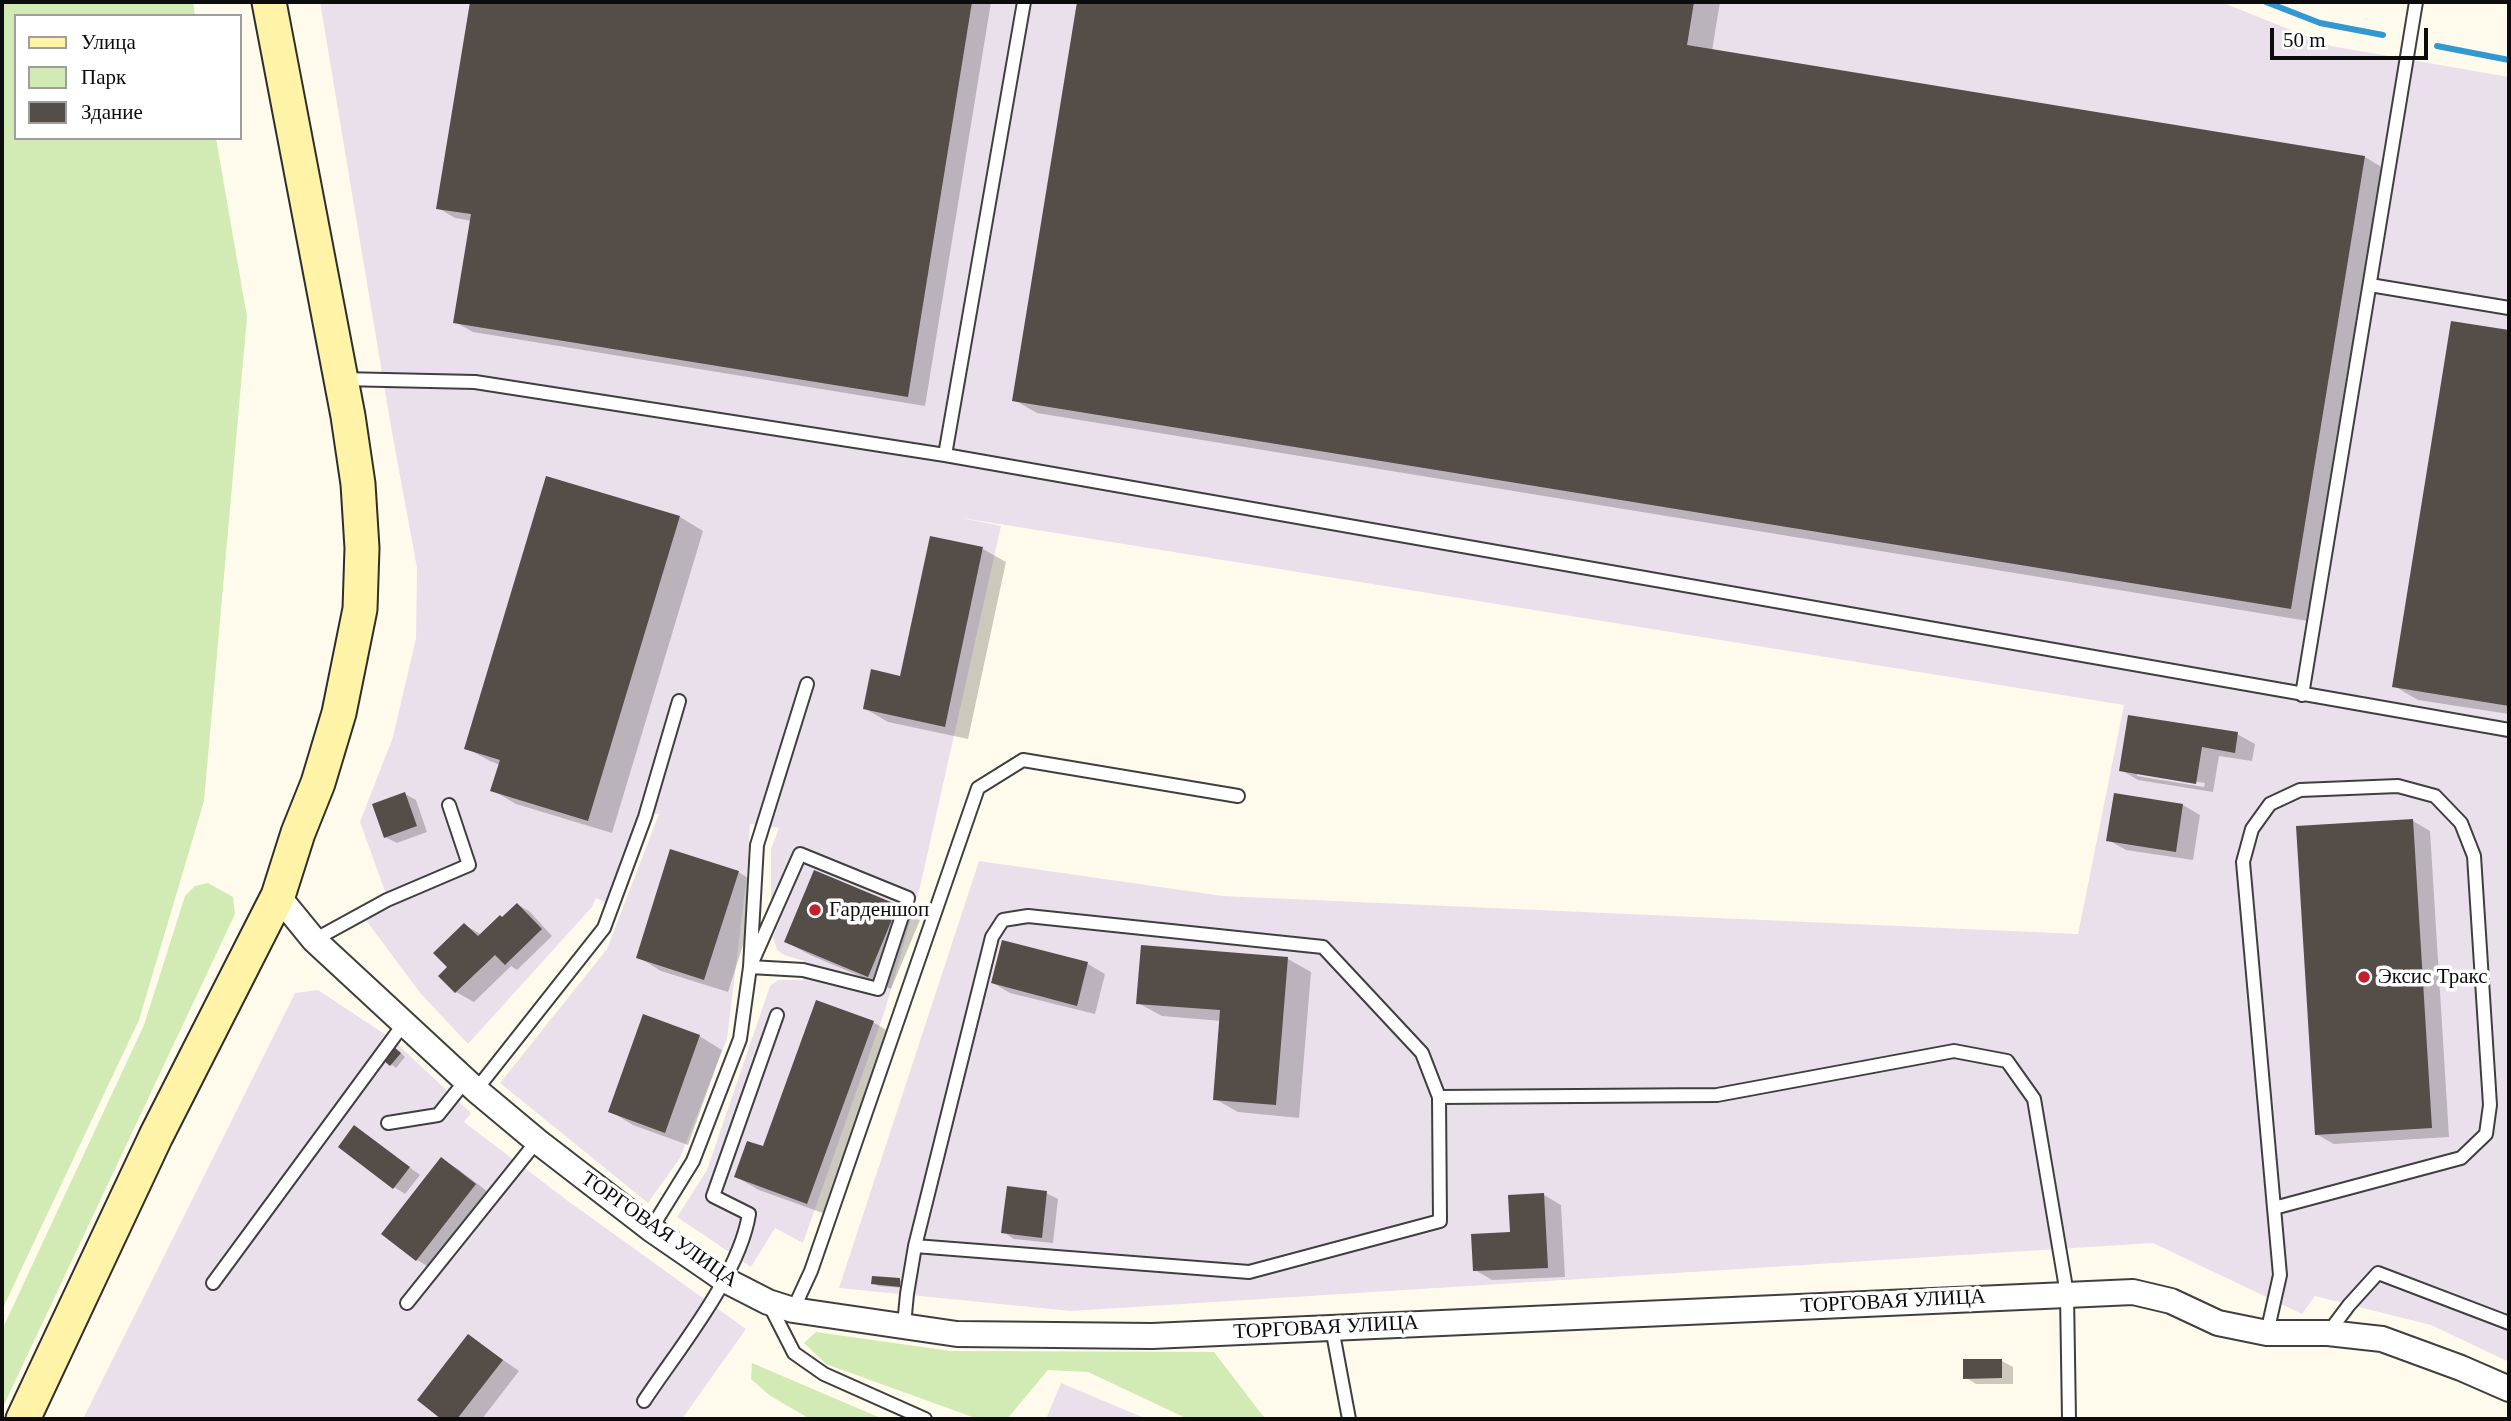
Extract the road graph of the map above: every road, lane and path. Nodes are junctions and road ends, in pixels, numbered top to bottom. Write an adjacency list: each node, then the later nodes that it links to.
1 (269, 2): 6 (main road)
2 (1024, 2): 7 (lane)
3 (2416, 2): 4 (lane)
4 (2370, 285): 5 (lane); 9 (lane)
5 (2509, 308)
6 (341, 379): 7 (lane); 14 (main road)
7 (944, 455): 9 (lane)
8 (807, 684): 16 (lane)
9 (2301, 695): 11 (lane)
10 (679, 701): 19 (lane)
11 (2509, 730)
12 (1238, 796): 31 (lane)
13 (449, 805): 15 (lane)
14 (278, 896): 15 (street, ТОРГОВАЯ УЛИЦА); 39 (main road)
15 (314, 940): 18 (street, ТОРГОВАЯ УЛИЦА)
16 (750, 967): 16 (lane); 24 (lane)
17 (777, 1015): 26 (lane)
18 (405, 1023): 19 (street, ТОРГОВАЯ УЛИЦА); 27 (lane)
19 (471, 1085): 21 (lane); 22 (street, ТОРГОВАЯ УЛИЦА)
20 (1439, 1097): 25 (lane); 25 (lane); 28 (lane)
21 (388, 1123)
22 (537, 1141): 24 (street, ТОРГОВАЯ УЛИЦА); 30 (lane)
23 (2274, 1208): 23 (lane); 35 (lane)
24 (650, 1229): 26 (street, ТОРГОВАЯ УЛИЦА)
25 (915, 1246): 33 (lane)
26 (725, 1280): 29 (street, ТОРГОВАЯ УЛИЦА); 38 (lane)
27 (213, 1283)
28 (2067, 1294): 34 (street, ТОРГОВАЯ УЛИЦА); 35 (street, ТОРГОВАЯ УЛИЦА); 42 (lane)
29 (768, 1302): 31 (street, ТОРГОВАЯ УЛИЦА); 40 (lane)
30 (407, 1303)
31 (793, 1310): 33 (street, ТОРГОВАЯ УЛИЦА)
32 (2509, 1323): 36 (lane)
33 (904, 1325): 34 (street, ТОРГОВАЯ УЛИЦА)
34 (1332, 1328): 41 (lane)
35 (2267, 1333): 36 (street, ТОРГОВАЯ УЛИЦА)
36 (2328, 1333): 37 (street, ТОРГОВАЯ УЛИЦА)
37 (2509, 1389)
38 (645, 1401)
39 (23, 1419)
40 (925, 1419)
41 (1349, 1419)
42 (2069, 1419)

